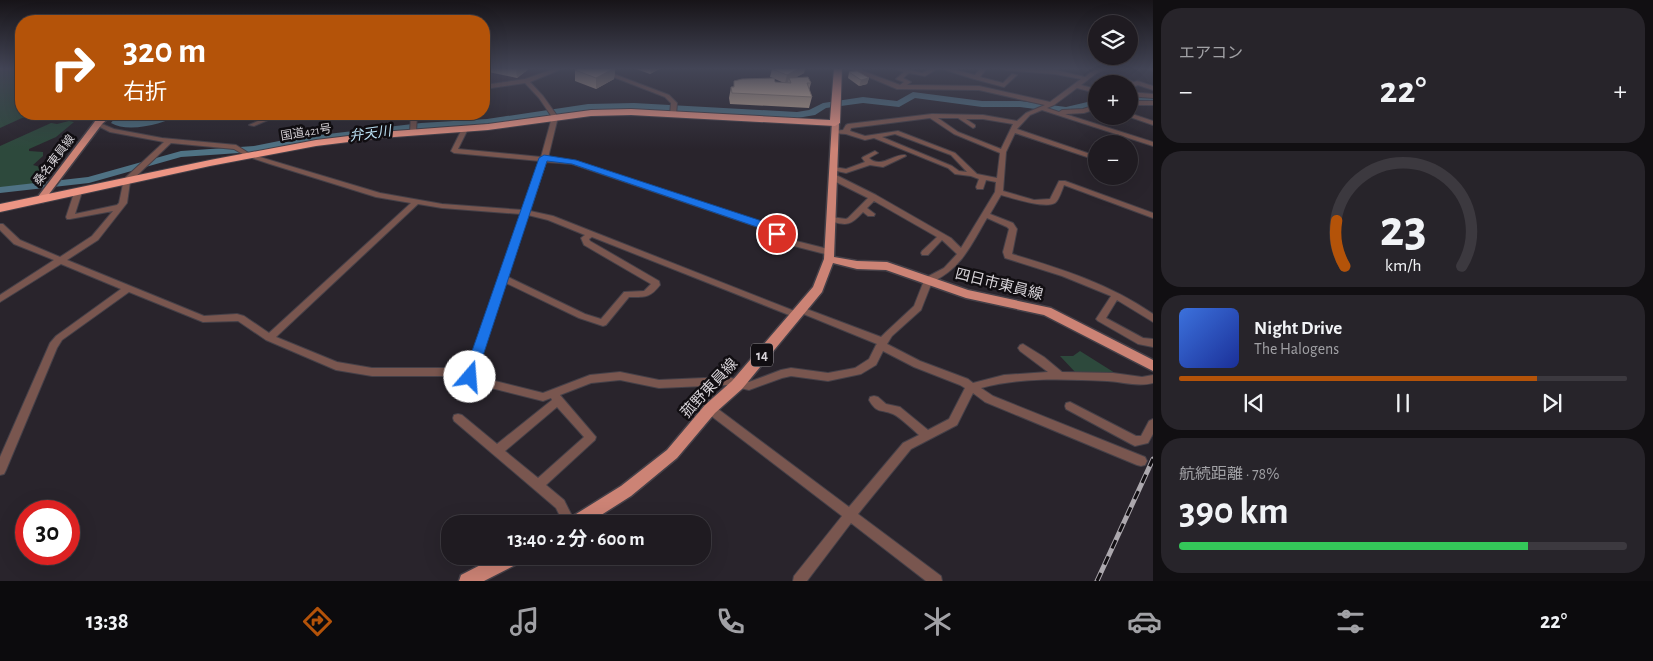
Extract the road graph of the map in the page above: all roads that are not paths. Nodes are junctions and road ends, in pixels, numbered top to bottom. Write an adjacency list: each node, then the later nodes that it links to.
1 (538, 95): 11 (street)
2 (664, 95): 10 (street)
3 (836, 95): 25 (highway)
4 (1004, 95): 8 (street)
5 (1064, 95): 8 (street)
6 (1138, 103): 7 (street)
7 (1153, 103)
8 (1045, 107): 9 (street); 19 (street); 29 (street)
9 (1088, 109)
10 (674, 110): 11 (highway, 国道421号); 25 (highway, 国道421号)
11 (553, 114): 24 (highway, 国道421号); 35 (street)
12 (932, 116): 13 (street); 25 (street); 30 (street)
13 (960, 118): 19 (street); 22 (street)
14 (1138, 118): 20 (street)
15 (102, 120): 18 (main road, 桑名東員線)
16 (264, 120): 21 (street)
17 (414, 120): 23 (street)
18 (99, 122): 28 (street); 45 (main road, 桑名東員線)
19 (1018, 122): 26 (street)
20 (1153, 123)
21 (252, 125)
22 (973, 126)
23 (413, 128): 24 (highway, 国道421号); 32 (highway, 国道421号)
24 (465, 129): 35 (street)
25 (838, 129): 27 (street); 37 (main road, 菰野東員線 / 14)
26 (1014, 130): 30 (street); 33 (street)
27 (874, 136): 38 (street); 38 (street)
28 (169, 141): 32 (street); 39 (street)
29 (1153, 144)
30 (1003, 152): 41 (street)
31 (875, 153): 36 (street)
32 (246, 154): 39 (highway, 国道421号); 47 (street)
33 (1088, 155)
34 (904, 156): 36 (street)
35 (544, 158): 51 (street); 61 (street)
36 (870, 163): 37 (street)
37 (834, 173): 46 (street); 55 (main road, 菰野東員線 / 14)
38 (972, 174): 40 (street)
39 (130, 178): 43 (highway, 国道421号); 48 (street)
40 (983, 178): 41 (street); 42 (street)
41 (1000, 181): 44 (street)
42 (980, 188)
43 (78, 192): 45 (highway, 国道421号); 48 (street)
44 (999, 192): 53 (street); 54 (street)
45 (42, 197): 50 (highway, 国道421号)
46 (873, 197): 49 (street); 58 (street)
47 (416, 202): 51 (street); 70 (street)
48 (120, 207): 62 (street)
49 (861, 208): 52 (street); 55 (street)
50 (0, 211)
51 (524, 212): 57 (street); 63 (street)
52 (872, 214)
53 (986, 215): 60 (street); 66 (street)
54 (1153, 216)
55 (831, 219): 61 (main road, 菰野東員線 / 14)
56 (0, 226): 62 (street)
57 (592, 234): 63 (street); 68 (street)
58 (941, 237): 59 (street); 60 (street)
59 (925, 253)
60 (962, 254): 64 (street)
61 (829, 256): 64 (main road, 四日市東員線); 68 (main road, 菰野東員線 / 14)
62 (61, 261): 65 (street); 67 (street)
63 (502, 278): 76 (street)
64 (928, 280): 71 (street); 74 (main road, 四日市東員線)
65 (127, 289): 70 (street); 89 (street)
66 (1116, 296): 69 (street); 72 (street)
67 (0, 299)
68 (799, 312): 71 (street); 78 (main road, 菰野東員線 / 14)
69 (1153, 319)
70 (269, 338): 76 (street)
71 (882, 343): 78 (street); 79 (street)
72 (1153, 343)
73 (1022, 348): 75 (street)
74 (1153, 366)
75 (1060, 376): 77 (street); 79 (street)
76 (470, 377): 80 (street)
77 (1152, 381)
78 (737, 385): 80 (street); 83 (main road, 菰野東員線 / 14)
79 (971, 387): 86 (street); 88 (street)
80 (556, 397): 87 (street); 90 (street)
81 (874, 400): 86 (street)
82 (1070, 406): 85 (street)
83 (710, 410): 92 (main road, 菰野東員線 / 14); 93 (street)
84 (458, 418): 87 (street)
85 (1153, 424)
86 (927, 435): 93 (street)
87 (497, 451): 90 (street)
88 (1141, 461)
89 (0, 470)
90 (538, 485): 91 (street)
91 (566, 515)
92 (586, 515)
93 (850, 515): 96 (street); 97 (street)
94 (498, 565): 95 (main road)
95 (467, 581)
96 (799, 581)
97 (936, 581)

